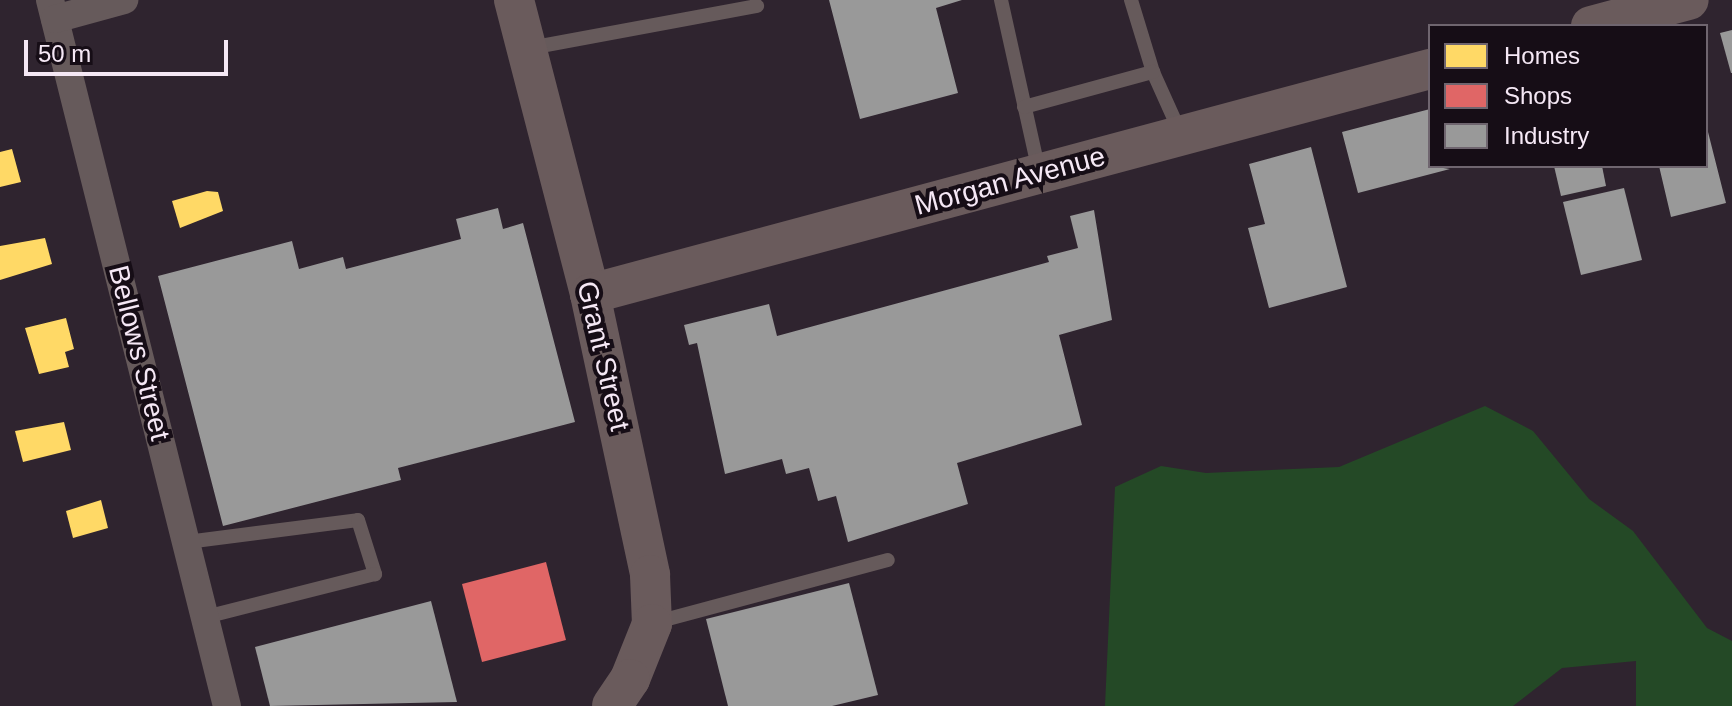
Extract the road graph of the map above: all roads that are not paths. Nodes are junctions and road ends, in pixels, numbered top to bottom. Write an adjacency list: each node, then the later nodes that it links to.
1 (124, 0): 7 (street)
2 (514, 0): 9 (street, Grant Street)
3 (1001, 0): 12 (lane)
4 (1131, 0): 11 (lane)
5 (1689, 0): 8 (street)
6 (757, 6): 9 (lane)
7 (53, 10): 16 (street, Bellows Street)
8 (1599, 24)
9 (526, 49): 15 (street, Grant Street)
10 (1428, 70): 13 (street, Morgan Avenue)
11 (1153, 72): 12 (lane); 13 (lane)
12 (1024, 107): 14 (lane)
13 (1181, 136): 14 (street, Morgan Avenue)
14 (1039, 174): 15 (street, Morgan Avenue)
15 (590, 294): 19 (street, Grant Street)
16 (187, 542): 18 (street, Bellows Street); 18 (lane)
17 (888, 560): 19 (lane)
18 (205, 617): 21 (street, Bellows Street)
19 (652, 624): 20 (street, Grant Street)
20 (608, 705)
21 (227, 706)

